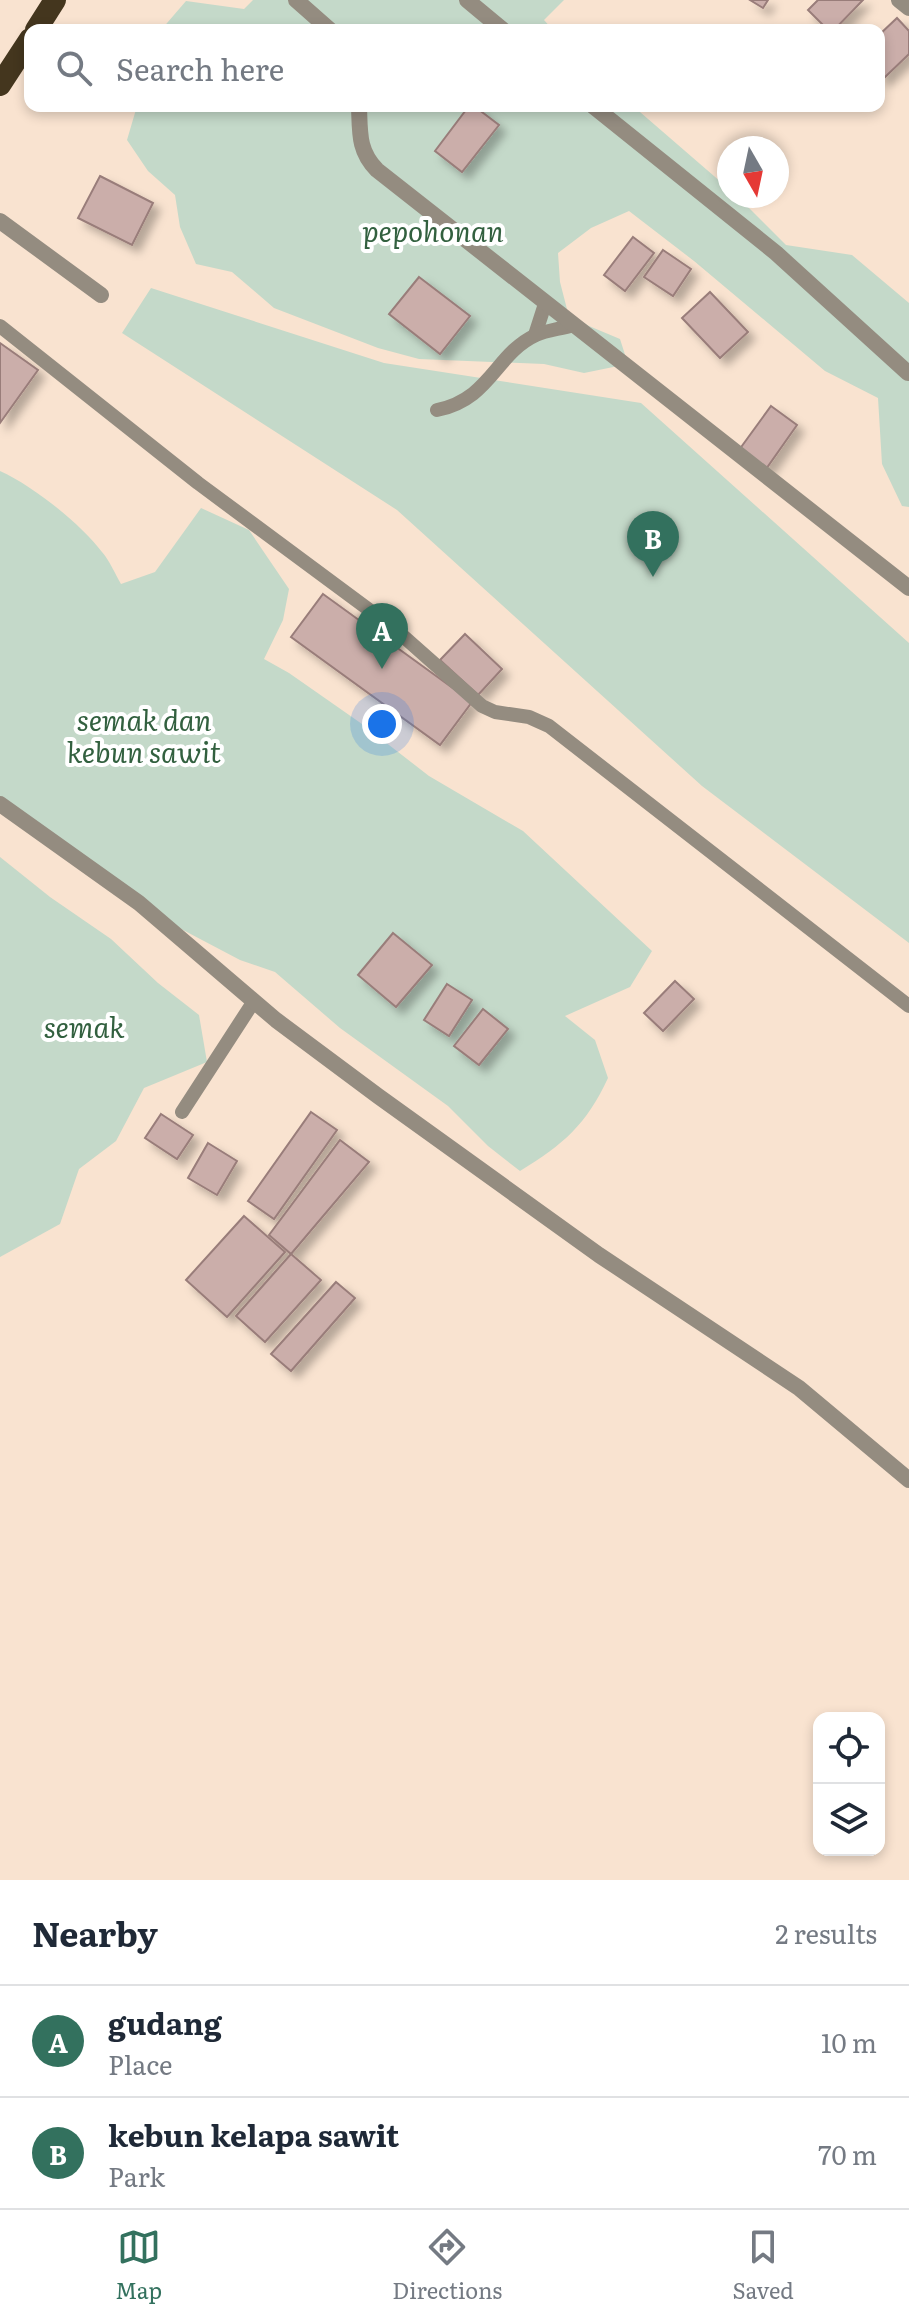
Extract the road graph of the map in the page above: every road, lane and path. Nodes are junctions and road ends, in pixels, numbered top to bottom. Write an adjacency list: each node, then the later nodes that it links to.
1 (55, 0): 6 (highway)
2 (296, 0): 7 (street)
3 (467, 0): 8 (street)
4 (899, 0): 5 (street)
5 (909, 8)
6 (40, 24)
7 (323, 24)
8 (496, 24)
9 (24, 48): 10 (highway)
10 (0, 85)
11 (359, 112): 15 (street)
12 (600, 112): 19 (street)
13 (0, 221): 14 (street)
14 (101, 295)
15 (545, 304): 16 (street); 18 (lane)
16 (573, 325): 18 (lane); 21 (street)
17 (0, 326): 24 (lane)
18 (535, 335): 20 (lane)
19 (908, 373)
20 (437, 410)
21 (909, 588)
22 (0, 804): 23 (street)
23 (254, 1001): 25 (lane); 26 (street)
24 (909, 1006)
25 (182, 1112)
26 (909, 1480)

